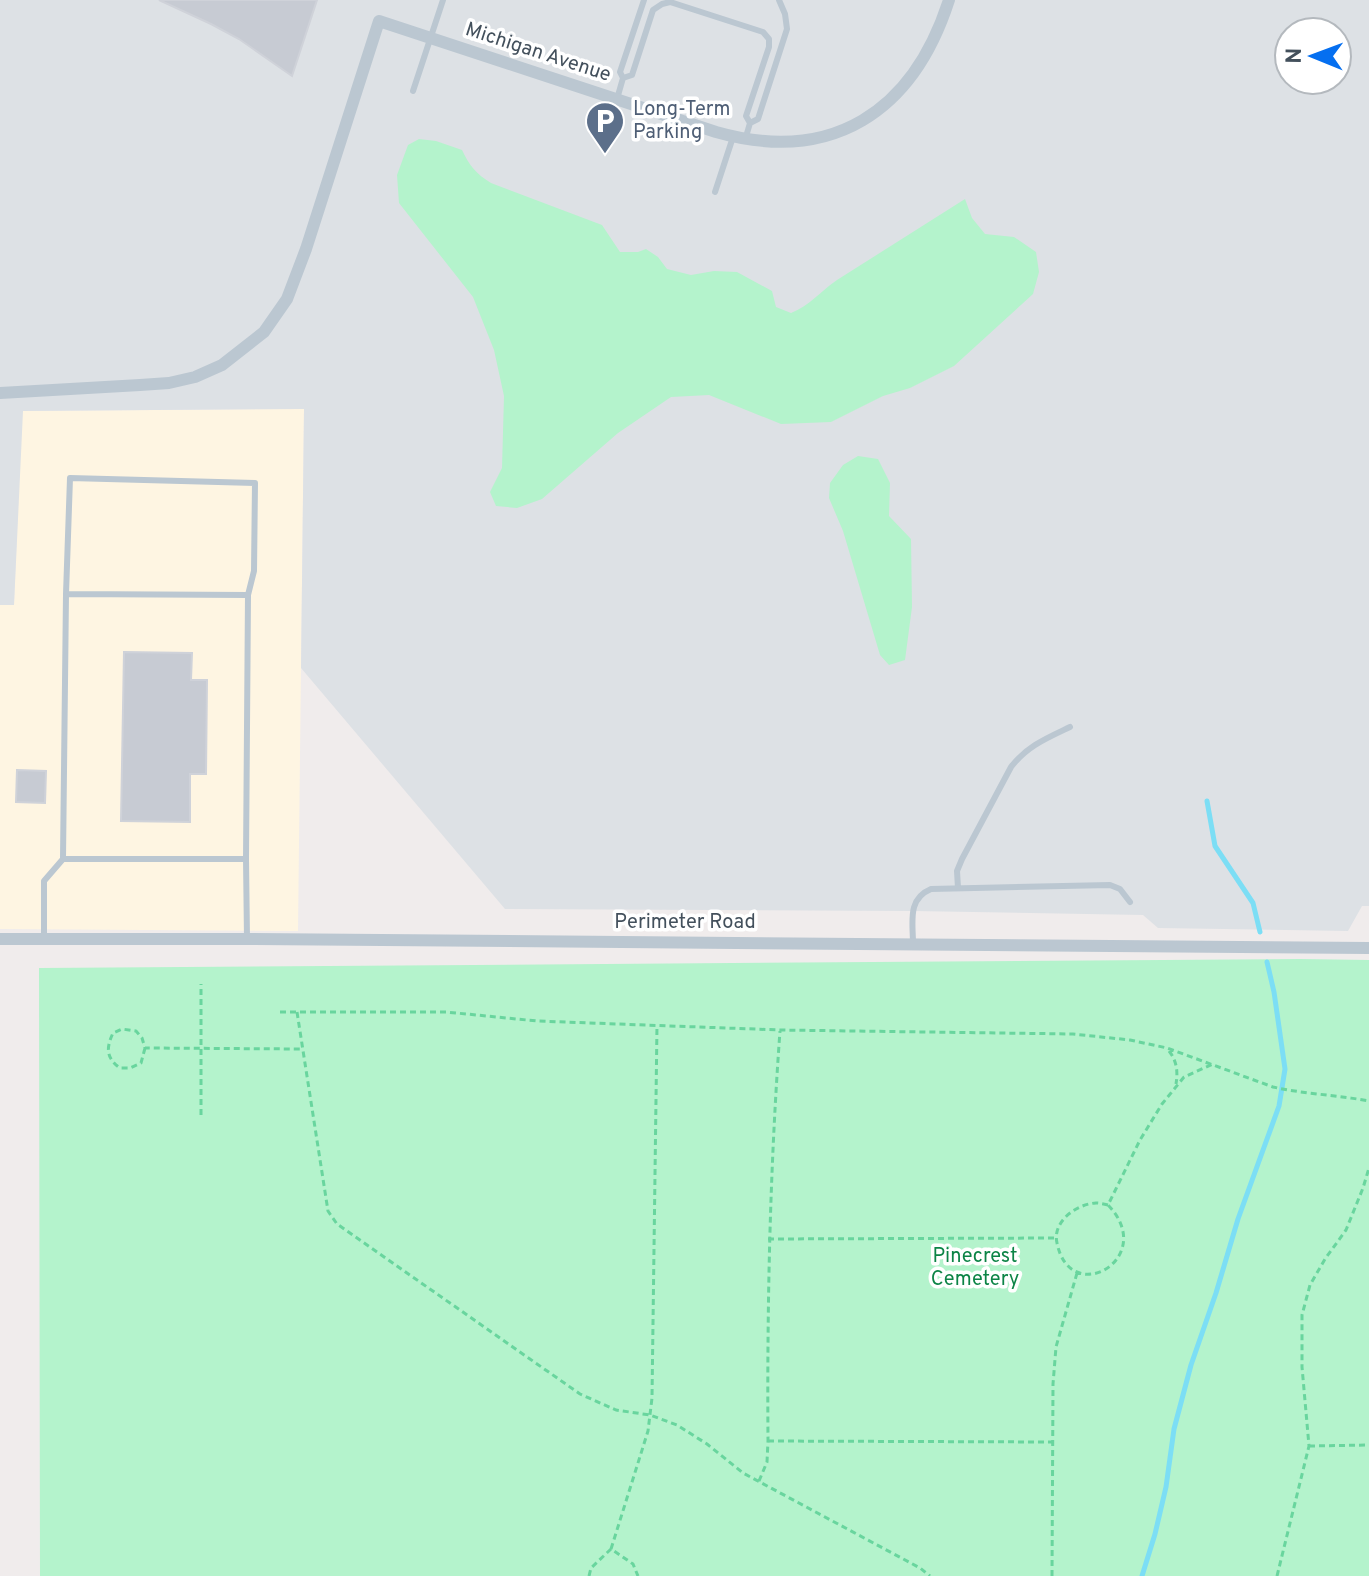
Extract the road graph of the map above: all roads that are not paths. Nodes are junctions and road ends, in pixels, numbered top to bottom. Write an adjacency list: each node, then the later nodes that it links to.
1 (443, 0): 5 (lane)
2 (644, 0): 6 (lane)
3 (779, 0): 9 (lane)
4 (949, 0): 10 (street, Michigan Avenue)
5 (430, 39): 7 (lane); 8 (street, Michigan Avenue); 12 (street, Michigan Avenue)
6 (623, 78): 8 (lane); 9 (lane)
7 (413, 91)
8 (616, 100): 10 (street, Michigan Avenue)
9 (750, 123): 10 (lane)
10 (739, 138): 11 (lane)
11 (715, 192)
12 (0, 393)
13 (66, 594): 14 (lane); 14 (lane); 16 (lane)
14 (248, 595): 17 (lane)
15 (1070, 727): 18 (lane)
16 (63, 859): 17 (lane); 21 (lane)
17 (246, 859): 22 (lane)
18 (958, 888): 19 (lane); 23 (lane)
19 (1130, 902)
20 (0, 939): 21 (street, Perimeter Road)
21 (44, 939): 22 (street, Perimeter Road)
22 (247, 939): 23 (street, Perimeter Road)
23 (913, 944): 24 (street, Perimeter Road)
24 (1369, 948)

